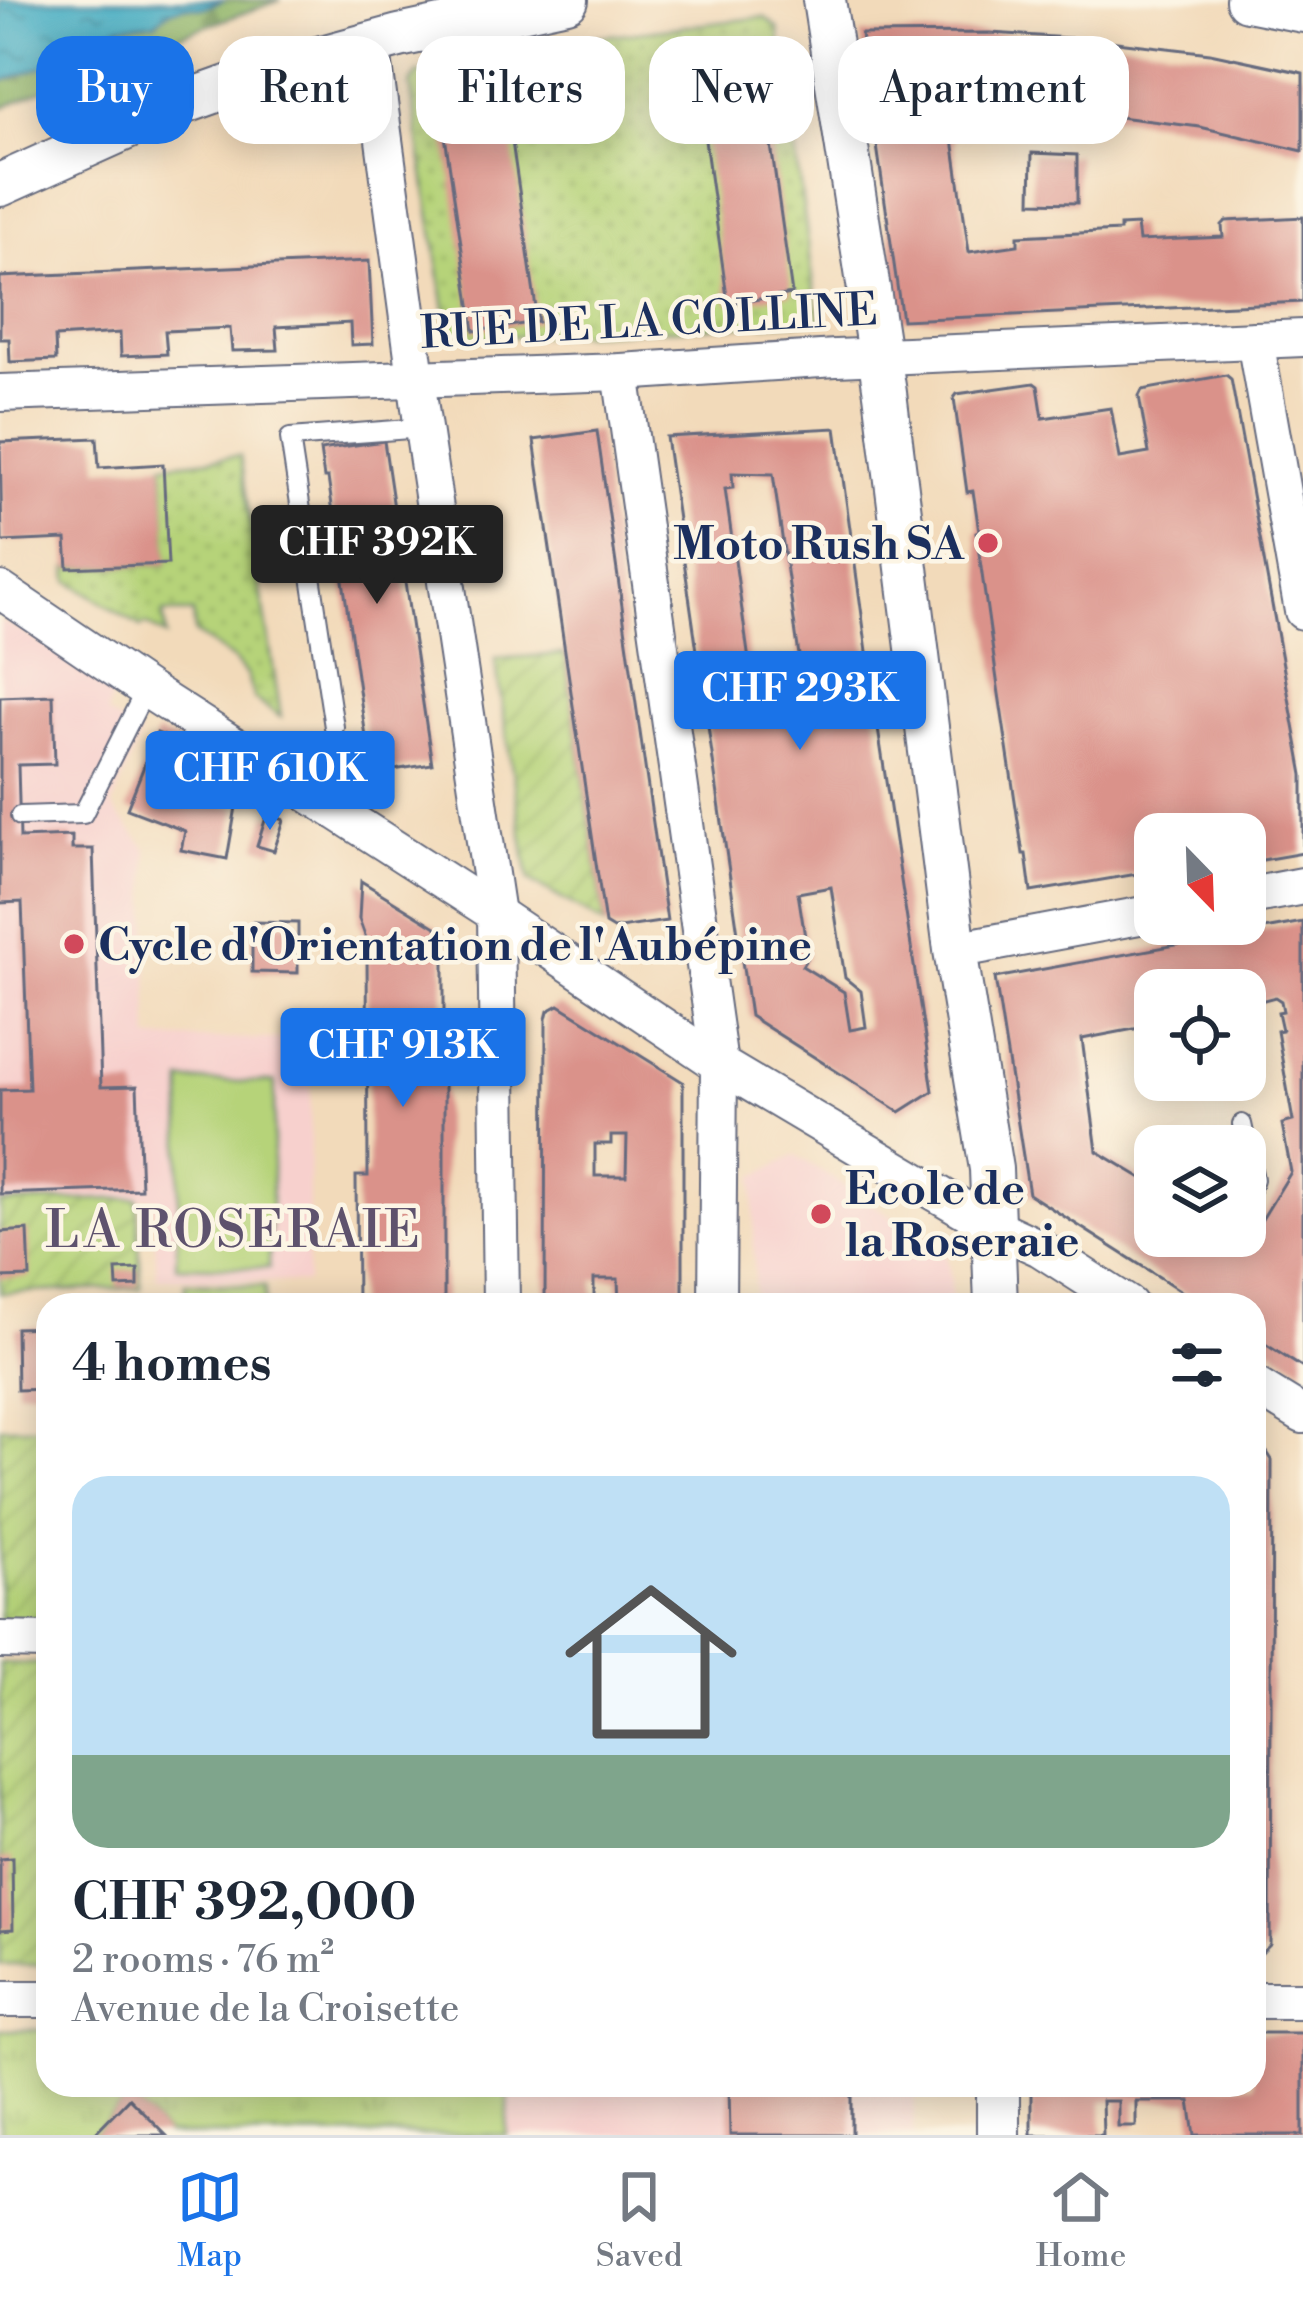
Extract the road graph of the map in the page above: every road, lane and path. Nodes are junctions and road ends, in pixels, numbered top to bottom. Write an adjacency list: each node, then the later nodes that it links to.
1 (567, 0): 5 (street)
2 (824, 0): 11 (street)
3 (1247, 0): 4 (street)
4 (1303, 11)
5 (392, 38)
6 (218, 90): 8 (street)
7 (384, 144): 13 (street)
8 (0, 185)
9 (1303, 338): 10 (street, RUE DE LA COLLINE)
10 (1256, 340): 11 (street, RUE DE LA COLLINE); 17 (street)
11 (880, 356): 12 (street, RUE DE LA COLLINE); 25 (street)
12 (621, 372): 13 (street, RUE DE LA COLLINE); 26 (street)
13 (416, 380): 14 (street, RUE DE LA COLLINE); 15 (street)
14 (0, 393)
15 (423, 428): 19 (lane); 23 (street)
16 (0, 590): 18 (street)
17 (1303, 610)
18 (146, 689): 20 (lane); 23 (street)
19 (334, 728)
20 (20, 816)
21 (1303, 886): 22 (street)
22 (1266, 893)
23 (496, 914): 26 (street); 28 (street)
24 (1134, 918): 25 (street)
25 (956, 950): 27 (street)
26 (719, 1064): 27 (street); 29 (street)
27 (994, 1227): 30 (street); 31 (street)
28 (501, 1293)
29 (717, 1293)
30 (996, 1293)
31 (1110, 1293)
32 (1266, 1392): 33 (street)
33 (1303, 1415)
34 (0, 1640): 35 (street)
35 (36, 1641)
36 (0, 1999): 37 (street)
37 (36, 1999)
38 (1266, 2000): 39 (street)
39 (1303, 2000)
40 (998, 2097): 41 (street)
41 (998, 2135)

